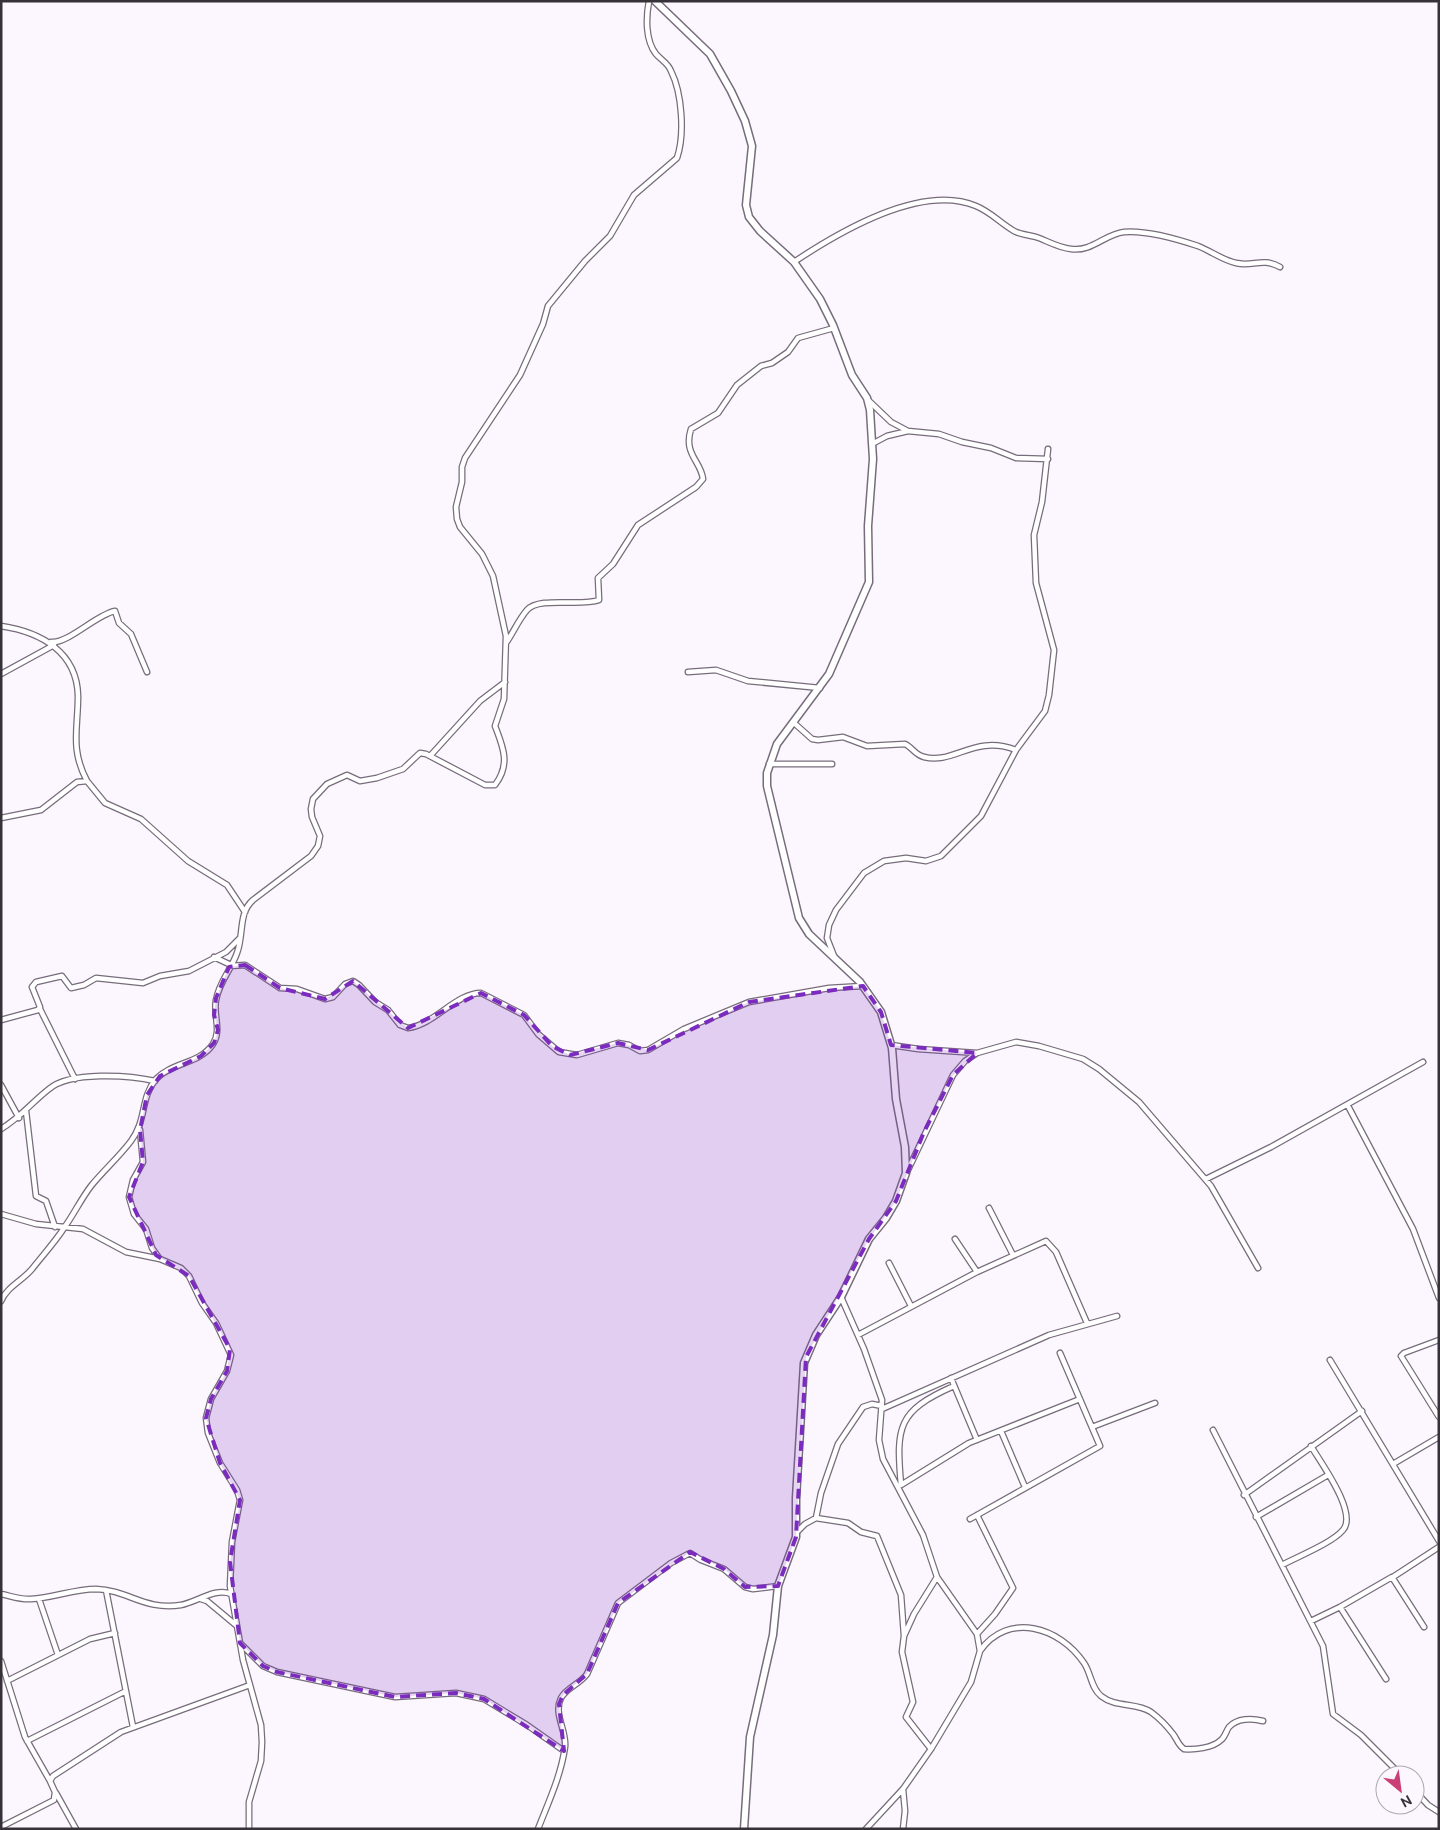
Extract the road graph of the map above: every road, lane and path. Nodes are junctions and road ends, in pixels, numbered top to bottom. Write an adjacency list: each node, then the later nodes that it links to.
1 (649, 1): 12 (street)
2 (655, 1): 3 (street)
3 (794, 262): 4 (street); 5 (street)
4 (1280, 267)
5 (834, 328): 6 (street); 12 (street)
6 (868, 400): 7 (street); 8 (street)
7 (908, 431): 8 (street); 10 (street)
8 (872, 444): 18 (street)
9 (1048, 449): 10 (street)
10 (1048, 459): 20 (street)
11 (1, 626): 13 (street)
12 (506, 643): 17 (street)
13 (52, 644): 14 (street); 16 (street); 24 (street)
14 (147, 672)
15 (688, 672): 18 (street)
16 (1, 674)
17 (504, 682): 21 (street); 21 (street)
18 (820, 688): 19 (street)
19 (793, 722): 20 (street); 22 (street)
20 (1016, 750): 31 (street)
21 (430, 756): 27 (street)
22 (769, 764): 23 (street); 31 (street)
23 (832, 764)
24 (87, 781): 25 (street); 26 (street)
25 (1, 818)
26 (239, 900): 27 (street); 28 (street)
27 (249, 904): 28 (street)
28 (245, 912): 29 (street)
29 (240, 938): 30 (street); 32 (street)
30 (214, 957): 32 (street); 34 (street)
31 (834, 957): 33 (street)
32 (230, 966): 33 (street); 40 (street)
33 (863, 986): 36 (street)
34 (40, 1008): 35 (street); 39 (street)
35 (1, 1020)
36 (891, 1044): 37 (street); 47 (street)
37 (977, 1053): 47 (street); 48 (street)
38 (1423, 1062): 42 (street)
39 (75, 1079): 40 (street); 43 (street)
40 (155, 1080): 46 (street)
41 (1, 1085): 44 (street)
42 (1348, 1106): 48 (street); 60 (street)
43 (26, 1111): 44 (street); 51 (street)
44 (19, 1118): 45 (street)
45 (1, 1129)
46 (140, 1130): 52 (street); 55 (street)
47 (906, 1173): 59 (street)
48 (1206, 1179): 57 (street)
49 (989, 1208): 54 (street)
50 (1, 1214): 51 (street)
51 (55, 1227): 52 (street)
52 (65, 1227): 55 (street); 61 (street)
53 (955, 1239): 58 (street)
54 (1013, 1255): 58 (street); 64 (street)
55 (160, 1259): 96 (street)
56 (889, 1263): 62 (street)
57 (1258, 1268)
58 (977, 1272): 62 (street)
59 (841, 1297): 65 (street); 90 (street)
60 (1439, 1298)
61 (1, 1302)
62 (911, 1306): 65 (street)
63 (1117, 1316): 64 (street)
64 (1088, 1323): 69 (street)
65 (858, 1335): 73 (street)
66 (1439, 1340): 75 (street)
67 (1060, 1353): 71 (street)
68 (1330, 1360): 74 (street)
69 (951, 1378): 70 (street); 73 (street)
70 (954, 1386): 80 (street); 80 (street)
71 (1080, 1400): 76 (street); 78 (street)
72 (1155, 1403): 76 (street)
73 (882, 1407): 88 (street); 94 (street)
74 (1362, 1411): 81 (street); 82 (street)
75 (1439, 1417)
76 (1092, 1427): 84 (street)
77 (1213, 1430): 85 (street)
78 (1001, 1431): 80 (street); 84 (street)
79 (1439, 1437): 82 (street)
80 (977, 1440)
81 (1311, 1446): 83 (street); 85 (street)
82 (1393, 1464): 91 (street)
83 (1328, 1475): 87 (street); 93 (street)
84 (1024, 1487): 86 (street)
85 (1244, 1495): 87 (street)
86 (977, 1515): 89 (street); 109 (street)
87 (1256, 1517): 93 (street)
88 (816, 1518): 90 (street); 110 (street)
89 (970, 1519)
90 (796, 1533): 97 (street)
91 (1439, 1541)
92 (1439, 1547): 95 (street)
93 (1282, 1565): 105 (street)
94 (936, 1577): 109 (street); 110 (street)
95 (1393, 1577): 104 (street); 107 (street)
96 (230, 1586): 99 (street); 101 (street)
97 (778, 1586): 124 (street); 135 (street)
98 (106, 1590): 102 (street); 103 (street); 108 (street)
99 (225, 1591): 101 (street); 103 (street)
100 (1, 1594): 102 (street)
101 (232, 1594): 106 (street)
102 (39, 1598): 113 (street)
103 (200, 1599): 106 (street)
104 (1340, 1607): 105 (street); 116 (street)
105 (1311, 1621): 125 (street)
106 (237, 1626): 111 (street)
107 (1424, 1627)
108 (115, 1633): 113 (street); 119 (street)
109 (977, 1634): 112 (street)
110 (904, 1636): 123 (street)
111 (240, 1643): 118 (street); 124 (street)
112 (980, 1651): 120 (street); 123 (street)
113 (58, 1655): 117 (street)
114 (2, 1664): 115 (street)
115 (3, 1673): 117 (street)
116 (1386, 1679)
117 (7, 1681): 122 (street)
118 (250, 1685): 121 (street); 133 (street)
119 (126, 1691): 121 (street); 122 (street)
120 (1262, 1721)
121 (133, 1727): 126 (street)
122 (27, 1741): 126 (street)
123 (931, 1749): 127 (street)
124 (564, 1751): 134 (street)
125 (1391, 1765)
126 (50, 1781): 128 (street)
127 (903, 1789): 136 (street); 137 (street)
128 (55, 1792): 131 (street); 132 (street)
129 (1425, 1802): 130 (street)
130 (1439, 1812)
131 (1, 1827)
132 (76, 1829)
133 (249, 1829)
134 (538, 1829)
135 (744, 1829)
136 (866, 1829)
137 (903, 1829)

